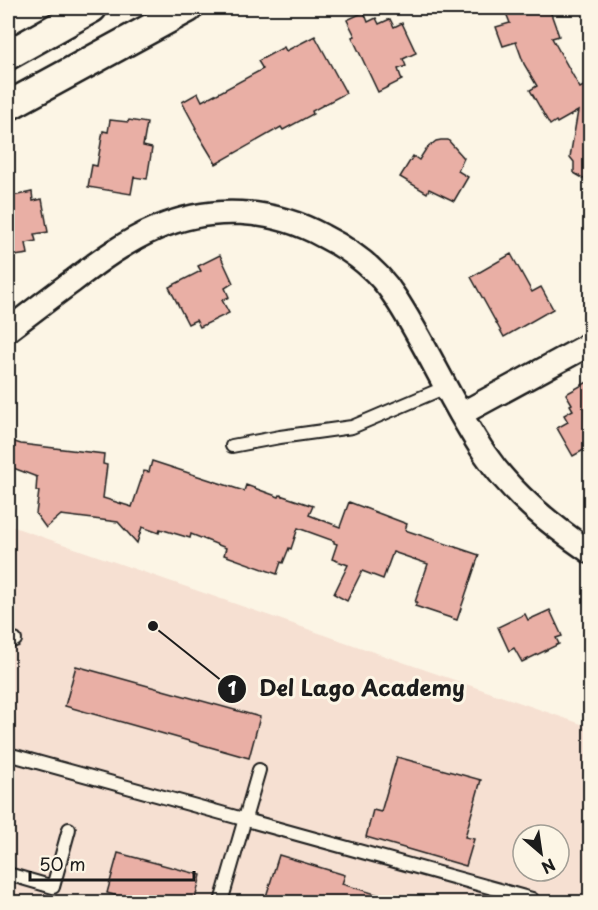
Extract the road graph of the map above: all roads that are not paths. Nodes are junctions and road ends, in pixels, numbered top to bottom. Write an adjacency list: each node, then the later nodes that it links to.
1 (92, 8): 3 (street)
2 (189, 8): 4 (street)
3 (8, 55)
4 (8, 106)
5 (8, 330): 7 (street)
6 (591, 344): 8 (street)
7 (446, 387): 8 (street); 9 (lane)
8 (461, 414): 10 (street)
9 (232, 446)
10 (591, 552)
11 (8, 754): 13 (lane)
12 (259, 770): 13 (lane)
13 (245, 819): 16 (lane); 17 (lane)
14 (69, 829): 15 (lane)
15 (8, 874)
16 (532, 898)
17 (221, 903)

